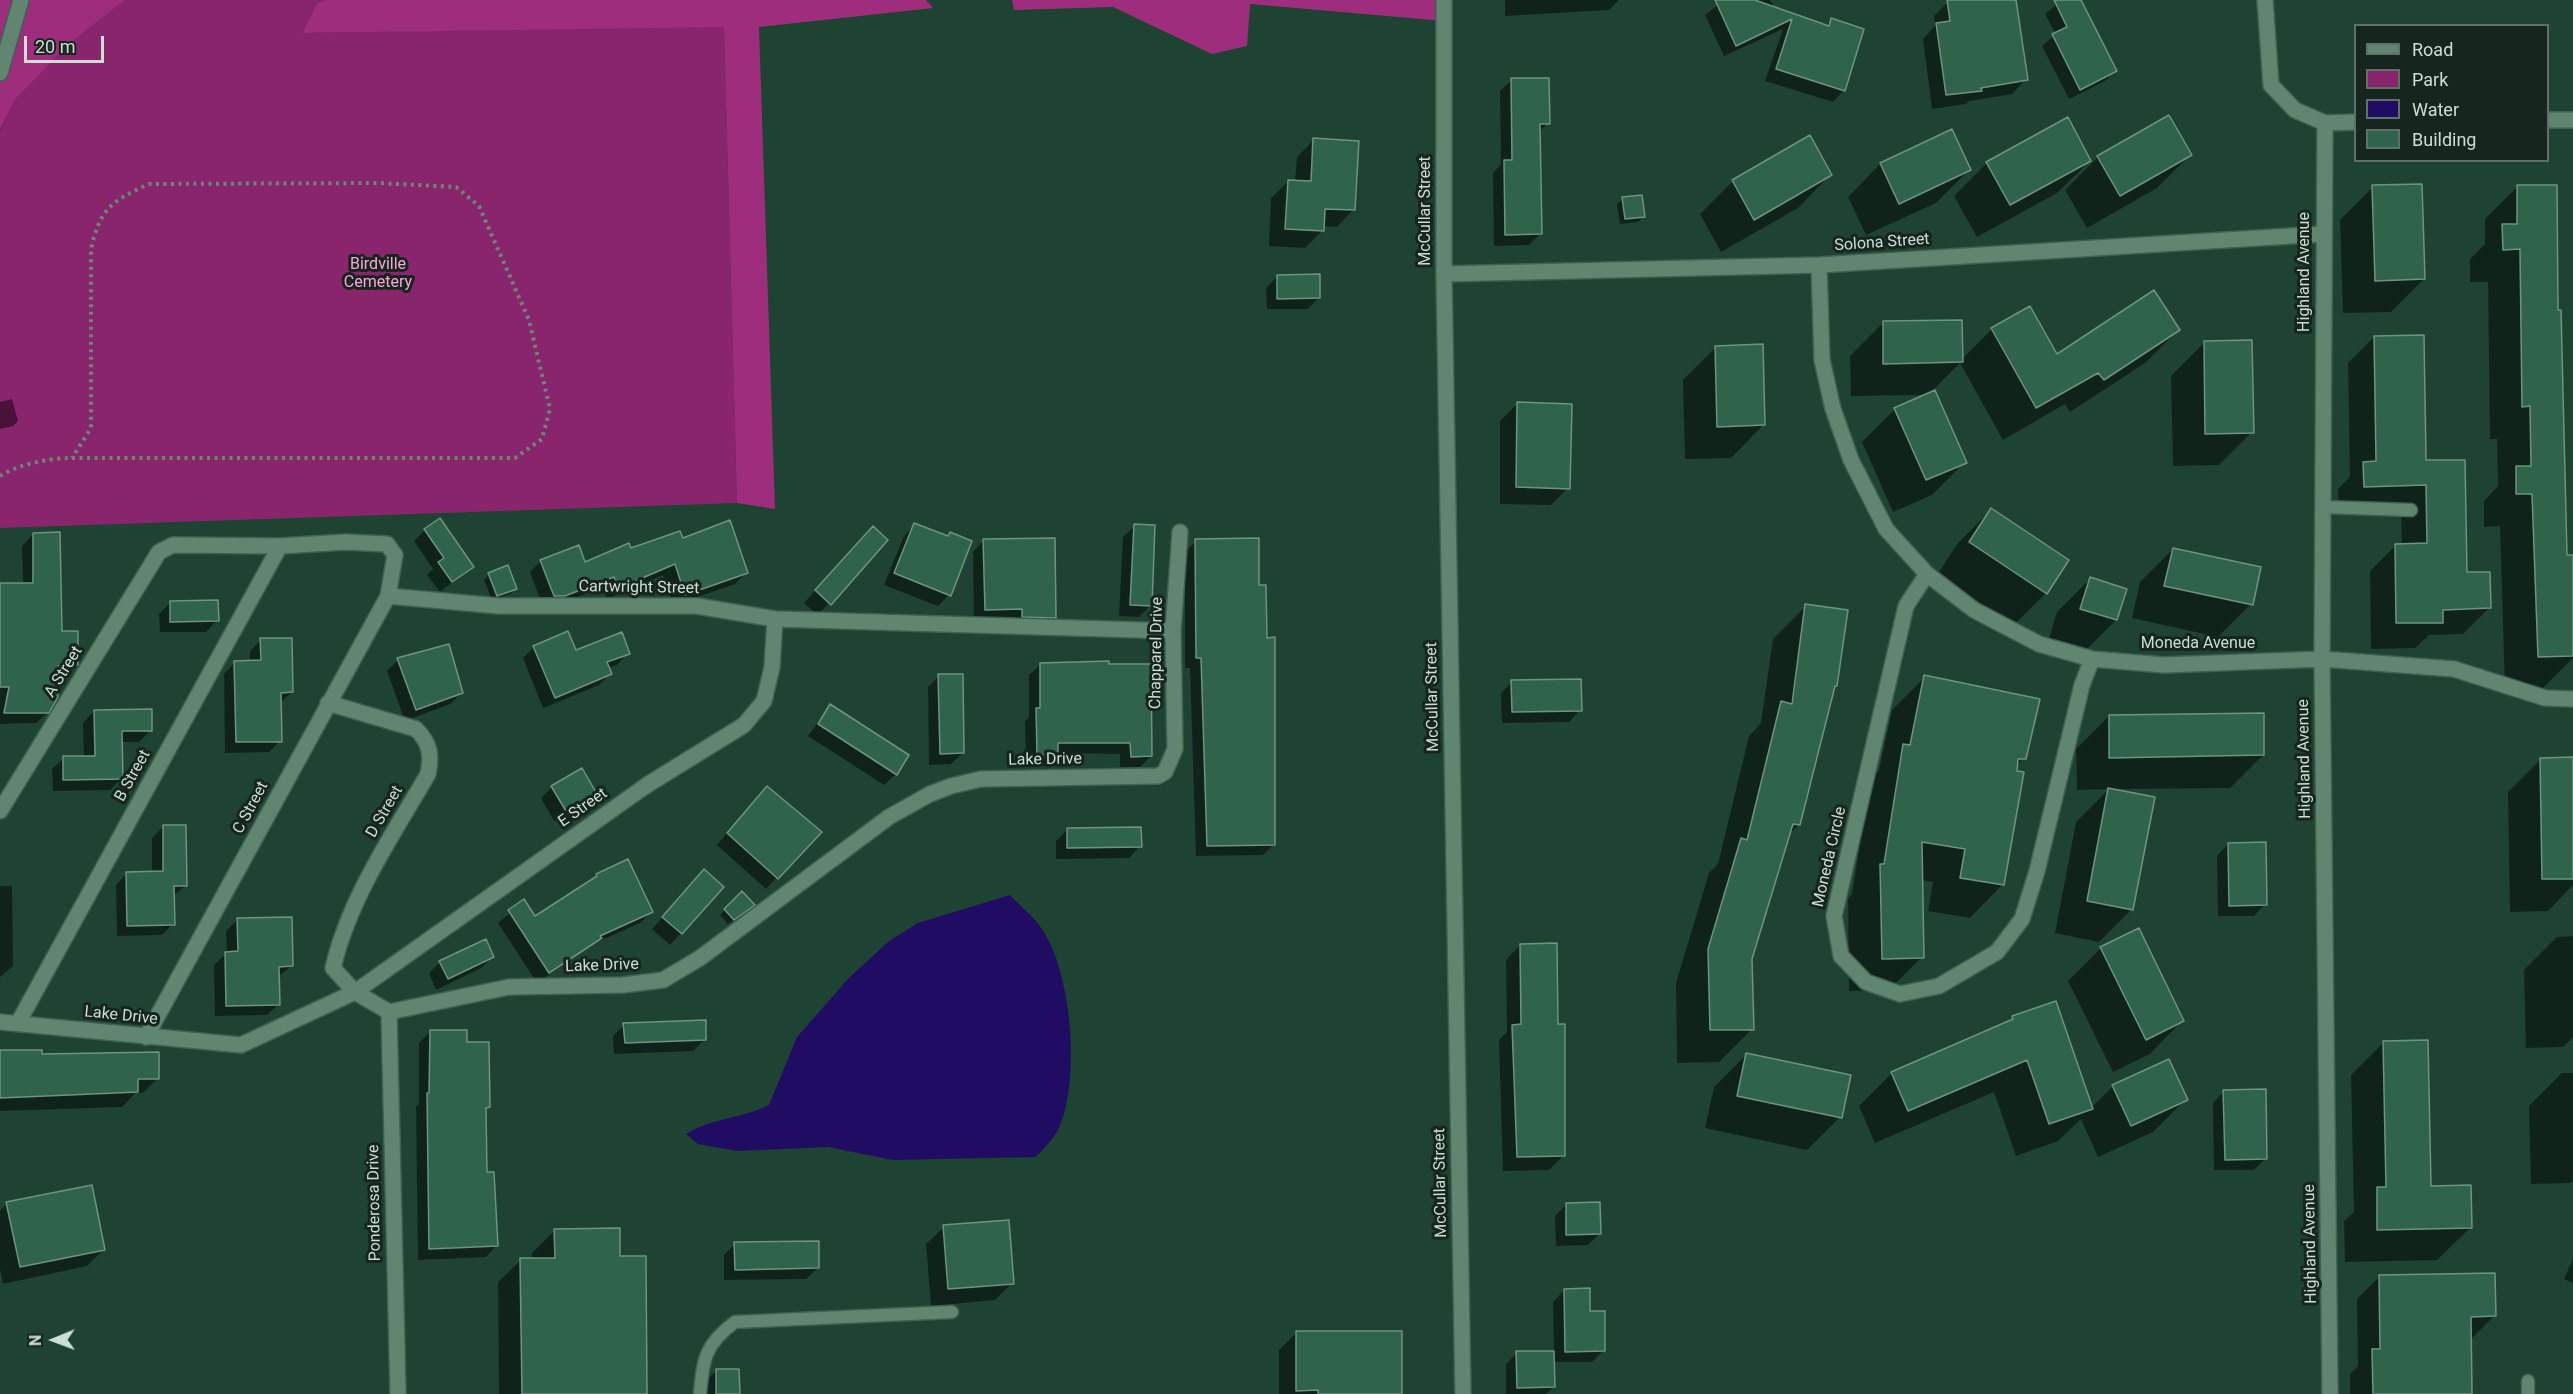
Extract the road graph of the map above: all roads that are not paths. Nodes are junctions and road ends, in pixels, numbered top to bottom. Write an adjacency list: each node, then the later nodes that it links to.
1 (21, 0): 4 (street)
2 (1444, 0): 11 (street, McCullar Street)
3 (2265, 0): 8 (street)
4 (0, 74)
5 (2549, 120): 6 (street)
6 (2573, 120)
7 (2354, 122): 8 (street)
8 (2325, 123): 9 (street, Highland Avenue)
9 (2323, 234): 10 (street, Solona Street); 12 (street, Highland Avenue)
10 (1819, 265): 11 (street, Solona Street); 16 (street, Moneda Avenue)
11 (1443, 274): 35 (street, McCullar Street)
12 (2322, 507): 13 (lane); 21 (street, Highland Avenue)
13 (2411, 510)
14 (1180, 532): 19 (street, Chapparel Drive)
15 (280, 546): 17 (street); 25 (street, A Street); 29 (street, B Street)
16 (1927, 574): 20 (street, Moneda Avenue); 20 (street, Moneda Circle)
17 (388, 596): 18 (street, Cartwright Street); 23 (street, C Street)
18 (775, 619): 19 (street, Cartwright Street); 26 (street, E Street)
19 (1173, 631): 24 (street, Chapparel Drive)
20 (2092, 659): 21 (street, Moneda Avenue)
21 (2322, 659): 22 (street, Moneda Avenue); 36 (street, Highland Avenue)
22 (2573, 699)
23 (328, 703): 26 (street, D Street); 30 (street, C Street)
24 (1165, 772): 27 (street, Lake Drive)
25 (0, 811)
26 (355, 992): 27 (street); 30 (street, Lake Drive)
27 (389, 1012): 33 (street, Ponderosa Drive)
28 (0, 1022): 29 (street, Lake Drive)
29 (18, 1023): 30 (street, Lake Drive)
30 (147, 1037)
31 (952, 1312): 34 (lane)
32 (2528, 1380): 37 (lane)
33 (398, 1394)
34 (700, 1394)
35 (1463, 1394)
36 (2330, 1394)
37 (2528, 1394)

